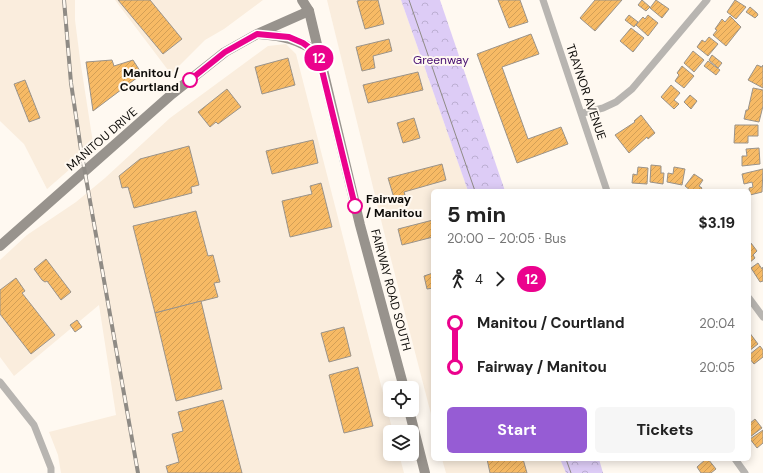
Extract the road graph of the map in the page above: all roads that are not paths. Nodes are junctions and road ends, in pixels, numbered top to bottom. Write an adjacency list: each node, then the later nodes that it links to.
1 (302, 0): 5 (main road)
2 (312, 0): 5 (main road)
3 (543, 0): 8 (street, TRAYNOR AVENUE)
4 (707, 0): 8 (street)
5 (309, 11): 6 (main road, MANITOU DRIVE); 7 (main road, FAIRWAY ROAD SOUTH)
6 (257, 34): 7 (main road); 10 (main road, MANITOU DRIVE)
7 (318, 54): 13 (main road, FAIRWAY ROAD SOUTH)
8 (582, 113): 9 (street, TRAYNOR AVENUE)
9 (606, 189)
10 (0, 246)
11 (751, 301): 12 (street)
12 (763, 317)
13 (402, 381)
14 (0, 382): 17 (street)
15 (412, 417): 18 (main road)
16 (736, 461): 19 (street)
17 (51, 473)
18 (425, 473)
19 (745, 473)

